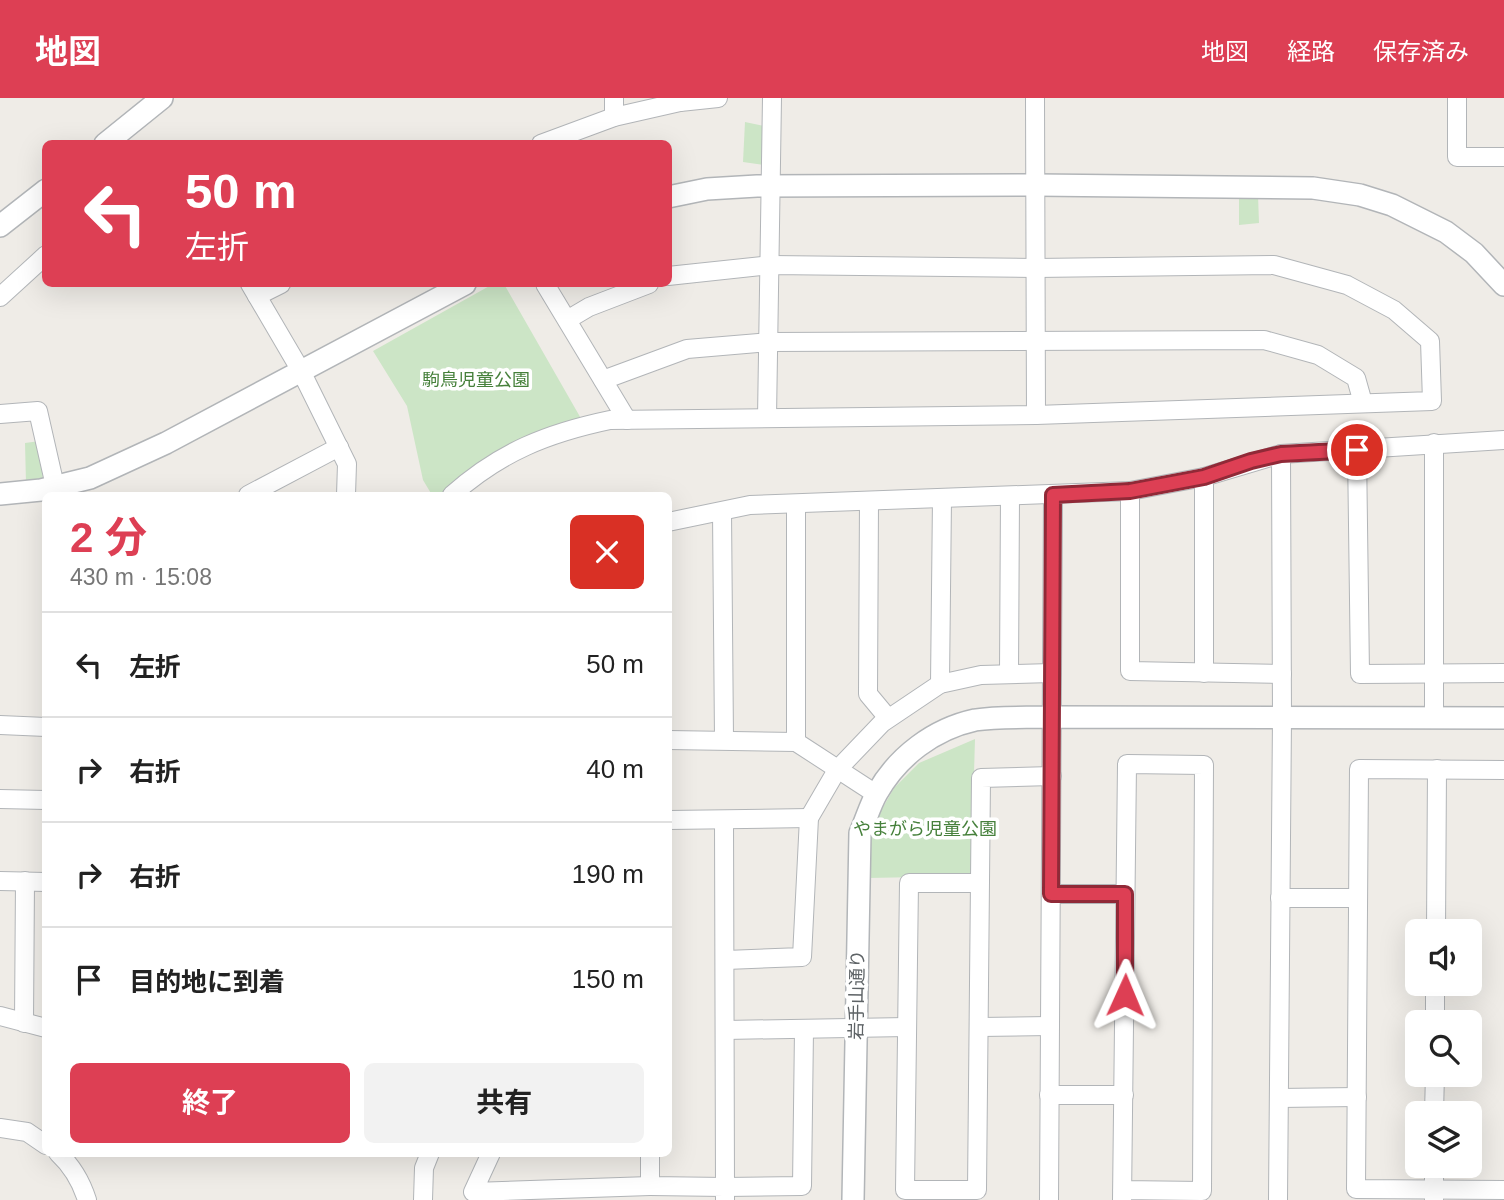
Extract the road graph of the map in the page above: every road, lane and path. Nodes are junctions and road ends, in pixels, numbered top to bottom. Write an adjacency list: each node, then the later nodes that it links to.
1 (162, 98): 9 (street)
2 (614, 98): 8 (street)
3 (718, 98): 7 (street)
4 (772, 98): 13 (street)
5 (1035, 98): 12 (street)
6 (1457, 98): 11 (street)
7 (680, 100): 8 (street)
8 (614, 117): 10 (street)
9 (110, 140)
10 (552, 140)
11 (1504, 157)
12 (1036, 184): 13 (street); 19 (street); 21 (street)
13 (770, 186): 15 (street); 18 (street)
14 (42, 193): 16 (street)
15 (672, 196)
16 (0, 226)
17 (42, 259): 26 (street)
18 (771, 265): 19 (street); 20 (street); 28 (street)
19 (1036, 268): 29 (street); 32 (street)
20 (672, 276)
21 (1504, 285)
22 (459, 287): 30 (street)
23 (547, 287): 27 (street)
24 (641, 287): 27 (street)
25 (254, 290): 30 (street)
26 (0, 297)
27 (567, 320): 31 (street)
28 (769, 342): 29 (street); 31 (street); 35 (street)
29 (1036, 342): 32 (street); 34 (street)
30 (301, 371): 39 (street); 44 (street)
31 (603, 380): 36 (street)
32 (1363, 403): 34 (street)
33 (0, 414): 44 (street)
34 (1036, 415): 35 (street)
35 (767, 418): 36 (street)
36 (627, 420): 47 (street)
37 (1504, 440): 38 (street)
38 (1434, 443): 40 (street); 58 (street)
39 (339, 447): 43 (street); 46 (street)
40 (1357, 450): 41 (street); 58 (street)
41 (1281, 454): 42 (street); 61 (street)
42 (1204, 477): 45 (street); 57 (street)
43 (269, 490)
44 (55, 491): 48 (street)
45 (1130, 491): 49 (street); 57 (street)
46 (346, 492)
47 (456, 492)
48 (0, 494)
49 (1053, 495): 50 (street); 56 (street)
50 (1010, 496): 51 (street); 60 (street)
51 (942, 498): 52 (street); 62 (street)
52 (869, 501): 53 (street); 65 (street)
53 (796, 504): 54 (street); 72 (street)
54 (722, 512): 55 (street); 70 (street)
55 (672, 521)
56 (1052, 673): 60 (street); 63 (street)
57 (1204, 673): 61 (street)
58 (1435, 673): 59 (street); 66 (street)
59 (1504, 673)
60 (1009, 674): 62 (street)
61 (1282, 674): 64 (street)
62 (940, 684): 65 (street)
63 (1052, 717): 64 (street, 岩手山通り); 76 (street); 77 (street, 岩手山通り)
64 (1282, 717): 66 (street, 岩手山通り); 89 (street)
65 (888, 718): 74 (street)
66 (1434, 718): 67 (street, 岩手山通り)
67 (1504, 718)
68 (0, 725): 69 (street)
69 (42, 727)
70 (724, 739): 71 (street); 72 (street)
71 (672, 740)
72 (796, 742): 74 (street)
73 (1437, 769): 75 (street); 90 (street); 91 (street)
74 (837, 770): 77 (street); 80 (street)
75 (1504, 770)
76 (1052, 776): 86 (street); 87 (street)
77 (876, 794): 99 (street, 岩手山通り)
78 (0, 799): 79 (street)
79 (42, 800)
80 (809, 818): 82 (street); 92 (street)
81 (672, 820): 82 (street)
82 (724, 820): 92 (street)
83 (0, 881): 84 (street)
84 (25, 881): 85 (street); 94 (street)
85 (42, 881)
86 (980, 883): 97 (street); 98 (street)
87 (1051, 894): 88 (street); 95 (street)
88 (1125, 894): 103 (street); 115 (street)
89 (1280, 898): 90 (street); 105 (street)
90 (1358, 898): 104 (street)
91 (1436, 919)
92 (726, 960): 100 (street)
93 (0, 1016): 94 (street)
94 (24, 1023): 96 (street)
95 (1050, 1026): 98 (street); 102 (street)
96 (42, 1027)
97 (907, 1027): 98 (street); 99 (street)
98 (979, 1027)
99 (856, 1028): 101 (street); 119 (street, 岩手山通り)
100 (725, 1030): 101 (street); 114 (street)
101 (804, 1030): 114 (street)
102 (1049, 1096): 103 (street); 120 (street)
103 (1124, 1096): 115 (street)
104 (1357, 1097): 105 (street); 116 (street)
105 (1279, 1098): 121 (street)
106 (0, 1128): 107 (street)
107 (42, 1142)
108 (62, 1157): 117 (street)
109 (428, 1157): 118 (street)
110 (489, 1157): 112 (street)
111 (650, 1157): 112 (street)
112 (650, 1186): 114 (street)
113 (1504, 1190): 116 (street)
114 (725, 1194)
115 (1122, 1195)
116 (1434, 1195)
117 (87, 1200)
118 (423, 1200)
119 (853, 1200)
120 (1049, 1200)
121 (1278, 1200)

